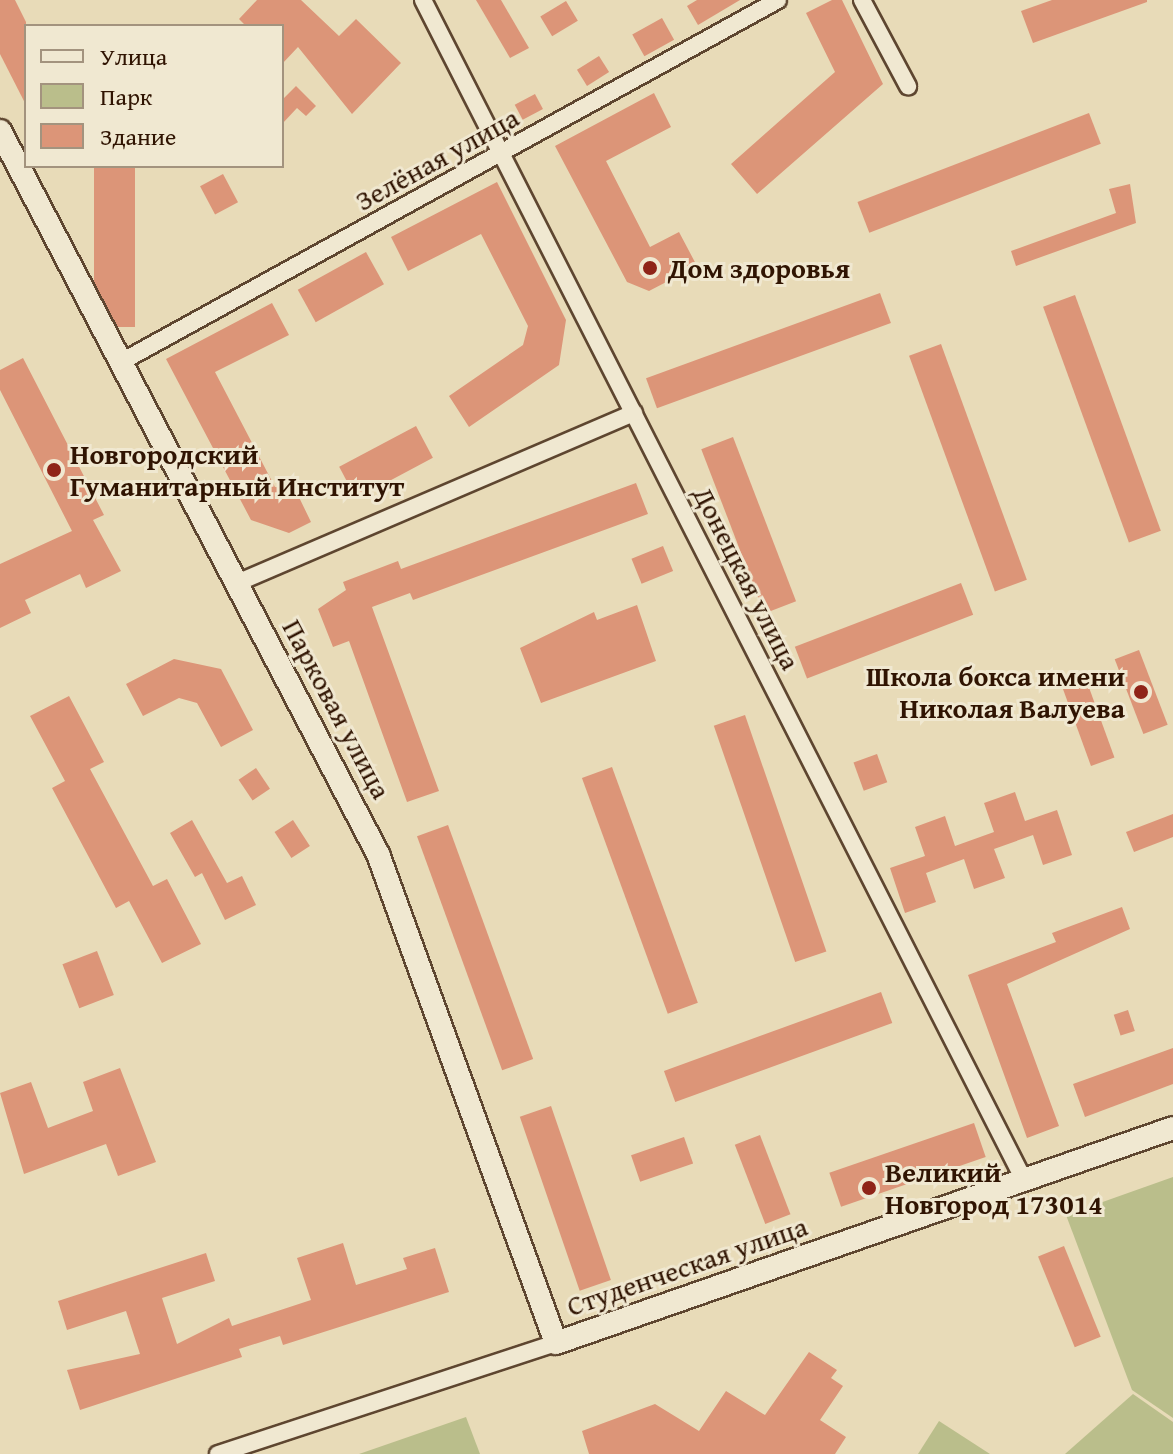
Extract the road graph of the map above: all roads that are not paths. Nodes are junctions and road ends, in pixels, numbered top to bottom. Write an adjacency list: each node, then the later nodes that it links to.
1 (423, 0): 6 (street, Донецкая улица)
2 (778, 0): 6 (street, Зелёная улица)
3 (862, 0): 4 (street)
4 (908, 86)
5 (0, 131): 7 (street, Парковая улица)
6 (502, 153): 7 (street, Зелёная улица); 8 (street, Донецкая улица)
7 (121, 362): 9 (street, Парковая улица)
8 (634, 413): 9 (street); 11 (street, Донецкая улица)
9 (237, 583): 12 (street, Парковая улица)
10 (1173, 1128): 11 (street, Студенческая улица)
11 (1024, 1180): 12 (street, Студенческая улица)
12 (556, 1343): 13 (street, Студенческая улица)
13 (218, 1454)

